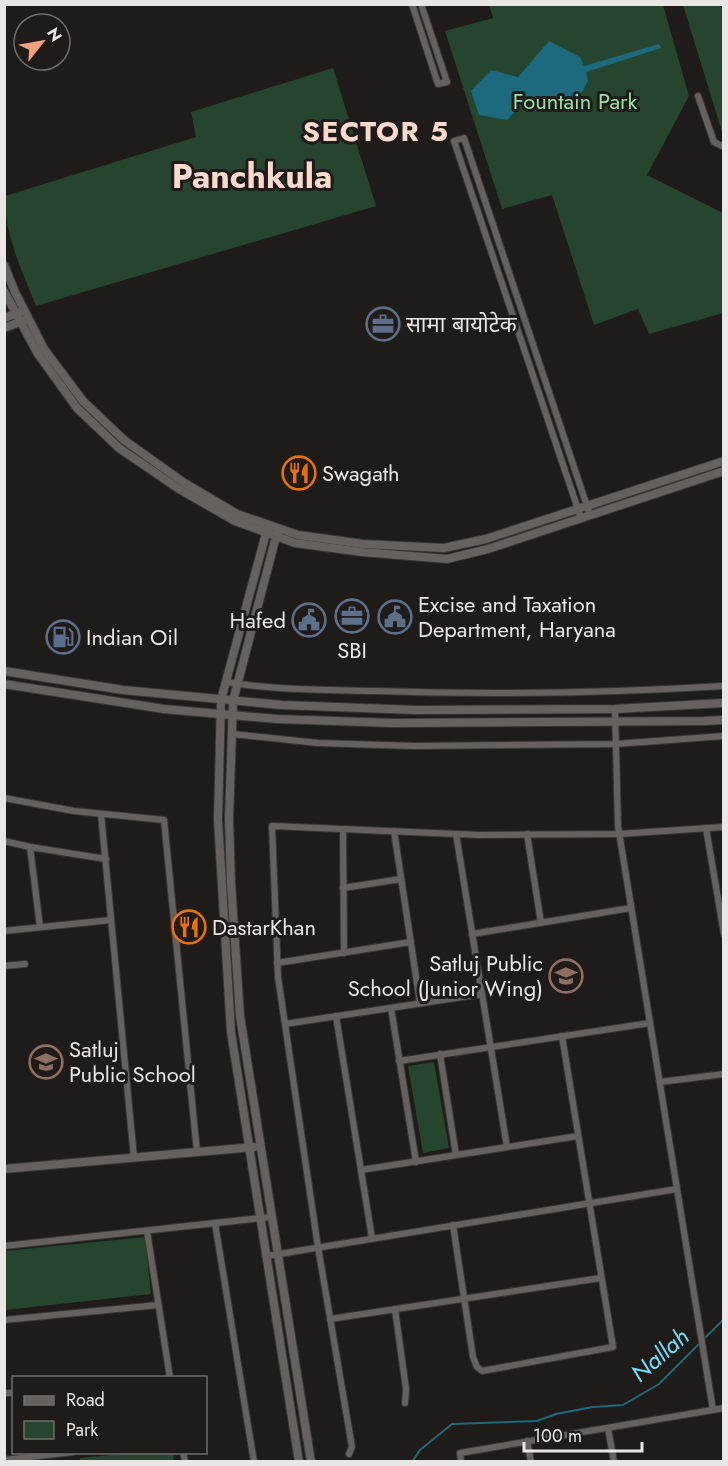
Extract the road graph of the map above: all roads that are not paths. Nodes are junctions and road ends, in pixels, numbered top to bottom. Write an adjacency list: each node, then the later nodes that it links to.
1 (412, 4): 4 (street)
2 (421, 4): 3 (street)
3 (436, 47): 4 (street); 5 (street)
4 (427, 50): 6 (street)
5 (443, 71): 6 (street); 6 (street)
6 (435, 74)
7 (698, 96): 8 (street)
8 (723, 147)
9 (4, 265): 11 (street)
10 (4, 291): 12 (street)
11 (24, 310): 12 (street); 14 (street)
12 (16, 313): 13 (street); 14 (street)
13 (4, 318)
14 (25, 320): 15 (street); 22 (street)
15 (4, 328)
16 (723, 461): 18 (street)
17 (723, 471): 20 (street)
18 (587, 506): 19 (street); 19 (street); 20 (street)
19 (578, 509): 21 (street); 24 (street)
20 (590, 515): 21 (street)
21 (581, 518): 25 (street)
22 (267, 529): 23 (street); 27 (street)
23 (277, 532): 24 (street); 25 (street); 28 (street)
24 (402, 546): 25 (street)
25 (402, 555)
26 (4, 671): 31 (street)
27 (226, 681): 28 (street); 31 (street)
28 (237, 683): 30 (street); 32 (street)
29 (4, 684): 35 (street)
30 (723, 686)
31 (221, 700): 32 (street); 35 (street)
32 (233, 701): 34 (street); 36 (street)
33 (723, 703): 34 (street)
34 (615, 709): 38 (street)
35 (220, 714): 36 (street); 82 (street)
36 (232, 715): 38 (street); 39 (street)
37 (723, 720): 38 (street)
38 (615, 722): 41 (street)
39 (232, 734): 41 (street); 81 (street)
40 (723, 736): 41 (street)
41 (616, 744): 50 (street)
42 (4, 798): 43 (street)
43 (101, 814): 53 (street); 84 (street)
44 (723, 827): 45 (street)
45 (706, 828): 50 (street); 62 (street)
46 (343, 829): 47 (street); 55 (street); 65 (street)
47 (394, 831): 48 (street); 54 (street)
48 (456, 834): 49 (street); 61 (street)
49 (527, 834): 50 (street); 58 (street)
50 (619, 834): 56 (street)
51 (4, 841): 52 (street)
52 (30, 847): 53 (street); 59 (street)
53 (106, 859): 57 (street)
54 (401, 879): 55 (street); 63 (street)
55 (343, 888): 64 (street)
56 (631, 908): 58 (street); 72 (street)
57 (111, 920): 59 (street); 86 (street)
58 (541, 923): 61 (street)
59 (40, 927): 60 (street)
60 (4, 931)
61 (472, 934): 68 (street)
62 (723, 934)
63 (411, 942): 64 (street); 69 (street)
64 (344, 953): 65 (street)
65 (277, 963): 73 (street)
66 (25, 964): 67 (street)
67 (4, 966)
68 (482, 994): 69 (street); 75 (street)
69 (420, 1003): 70 (street)
70 (391, 1008): 71 (street); 77 (street)
71 (336, 1016): 73 (street); 89 (street)
72 (650, 1023): 74 (street); 79 (street)
73 (285, 1024): 99 (street)
74 (562, 1036): 75 (street); 80 (street)
75 (491, 1047): 76 (street); 83 (street)
76 (440, 1054): 77 (street); 85 (street)
77 (399, 1061): 87 (street)
78 (723, 1074): 79 (street)
79 (660, 1082): 90 (street)
80 (579, 1136): 83 (street); 91 (street)
81 (260, 1146): 82 (street); 92 (street)
82 (250, 1147): 84 (street); 93 (street)
83 (507, 1147): 85 (street)
84 (197, 1152): 86 (street)
85 (456, 1155): 87 (street)
86 (134, 1158): 88 (street)
87 (416, 1162): 89 (street)
88 (4, 1169)
89 (361, 1170): 97 (street)
90 (677, 1189): 91 (street); 111 (street)
91 (589, 1203): 95 (street); 102 (street)
92 (271, 1217): 93 (street); 100 (street)
93 (261, 1218): 94 (street); 101 (street)
94 (215, 1223): 96 (street); 117 (street)
95 (453, 1225): 97 (street); 103 (street)
96 (147, 1231): 98 (street); 104 (street)
97 (372, 1238): 99 (street)
98 (4, 1246)
99 (318, 1247): 100 (street); 106 (street)
100 (277, 1254): 101 (street); 119 (street)
101 (267, 1256): 118 (street)
102 (602, 1278): 103 (street); 103 (street)
103 (464, 1299): 105 (street)
104 (158, 1305): 107 (street); 108 (street)
105 (395, 1309): 106 (street); 109 (street)
106 (330, 1318): 115 (street)
107 (4, 1320)
108 (170, 1376)
109 (405, 1403)
110 (723, 1408): 111 (street)
111 (713, 1410): 112 (street)
112 (608, 1428): 113 (street); 122 (street)
113 (527, 1442): 120 (street); 121 (street)
114 (56, 1454): 116 (street)
115 (349, 1454)
116 (4, 1460)
117 (254, 1461)
118 (299, 1461)
119 (311, 1461)
120 (461, 1461)
121 (531, 1461)
122 (614, 1461)

